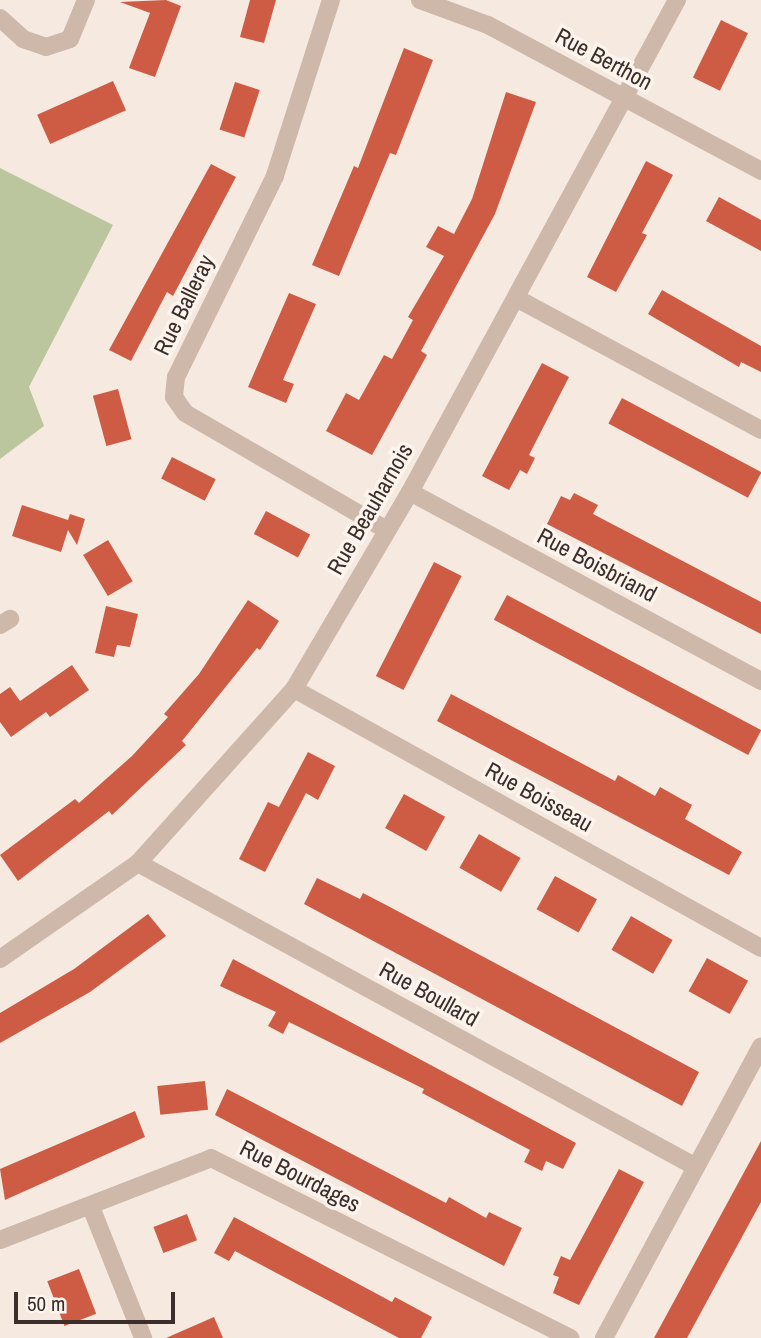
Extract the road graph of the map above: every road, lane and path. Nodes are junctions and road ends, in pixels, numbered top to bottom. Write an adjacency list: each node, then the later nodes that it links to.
1 (86, 0): 5 (street)
2 (331, 0): 11 (street, Rue Balleray)
3 (420, 0): 6 (street, Rue Berthon)
4 (677, 0): 6 (street, Rue Beauharnois)
5 (0, 18)
6 (624, 97): 7 (street, Rue Berthon); 8 (street, Rue Beauharnois)
7 (761, 171)
8 (516, 298): 9 (street); 10 (street, Rue Beauharnois)
9 (761, 430)
10 (410, 492): 11 (street, Rue Beauharnois); 12 (street, Rue Boisbriand)
11 (387, 530): 13 (street, Rue Beauharnois)
12 (761, 681)
13 (294, 689): 14 (street, Rue Beauharnois); 15 (street, Rue Boisseau)
14 (138, 863): 16 (street, Rue Beauharnois); 18 (street, Rue Boullard)
15 (761, 948)
16 (0, 959)
17 (761, 1047): 18 (street)
18 (696, 1167): 23 (street)
19 (91, 1208): 20 (street, Rue Bourdages); 21 (street); 22 (street, Rue Bourdages)
20 (0, 1240)
21 (143, 1338)
22 (570, 1338)
23 (604, 1338)

